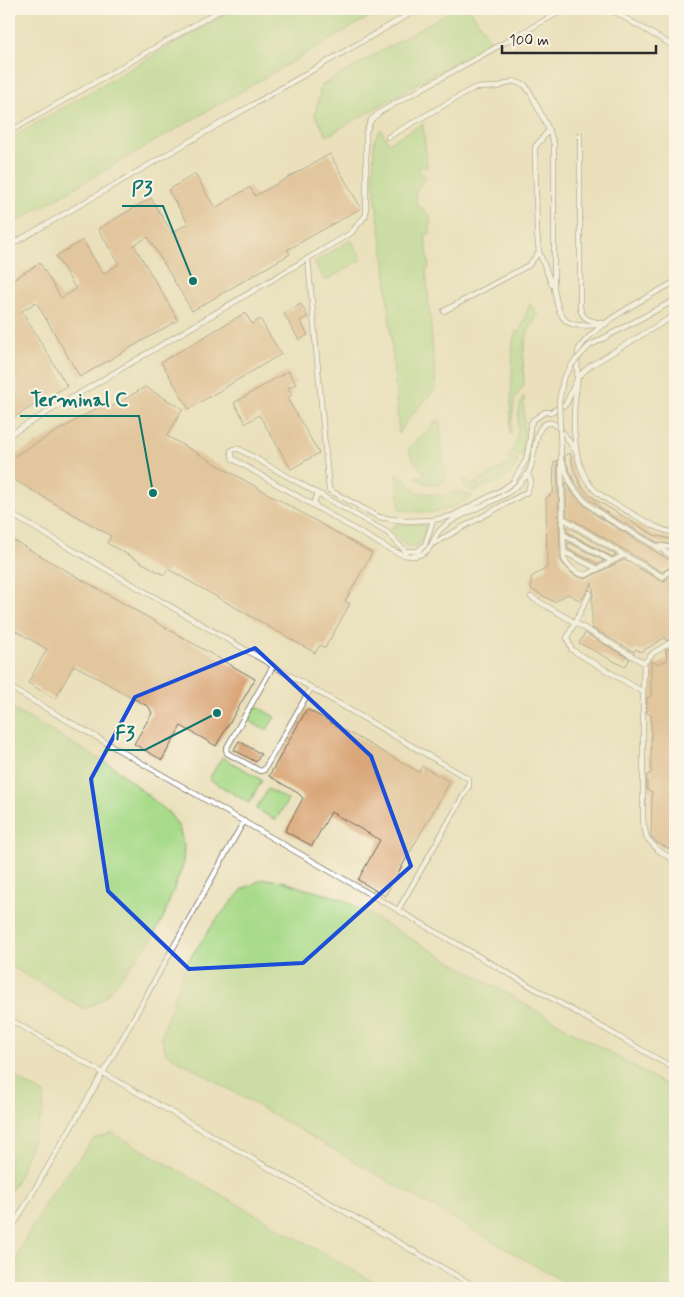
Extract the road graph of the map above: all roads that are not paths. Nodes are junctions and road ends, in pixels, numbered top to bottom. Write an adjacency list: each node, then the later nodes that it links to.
1 (222, 9): 7 (lane)
2 (418, 9): 10 (lane)
3 (565, 9): 12 (lane)
4 (610, 9): 5 (lane)
5 (675, 47)
6 (549, 130): 9 (lane); 11 (lane); 14 (lane)
7 (9, 132)
8 (580, 136): 18 (lane)
9 (388, 137)
10 (9, 246)
11 (539, 252): 14 (lane); 16 (lane)
12 (308, 258): 20 (lane); 28 (lane)
13 (675, 282): 18 (lane)
14 (554, 288): 18 (lane)
15 (675, 300): 22 (lane, bridge)
16 (444, 311)
17 (675, 315): 19 (lane)
18 (606, 324): 19 (lane)
19 (578, 377): 21 (lane); 28 (lane)
20 (9, 435)
21 (576, 452): 23 (lane); 29 (lane)
22 (561, 457): 27 (lane); 32 (lane)
23 (528, 474): 31 (lane); 31 (lane)
24 (322, 495): 25 (lane); 25 (lane); 28 (lane)
25 (316, 507): 31 (lane)
26 (9, 513): 45 (lane)
27 (564, 519): 30 (lane); 35 (lane)
28 (433, 520)
29 (675, 533)
30 (564, 535): 34 (lane); 37 (lane)
31 (433, 543)
32 (657, 545): 33 (lane); 36 (lane)
33 (675, 548)
34 (564, 552): 38 (lane); 38 (lane)
35 (624, 554): 37 (lane); 39 (lane)
36 (675, 558)
37 (612, 561): 38 (lane)
38 (598, 569)
39 (668, 572)
40 (590, 593): 42 (lane)
41 (531, 596): 42 (lane)
42 (575, 622): 44 (lane); 48 (lane)
43 (674, 640): 44 (lane)
44 (644, 663): 48 (lane)
45 (273, 666): 47 (lane); 47 (lane)
46 (9, 687): 49 (lane)
47 (311, 688): 51 (lane)
48 (643, 692): 50 (lane)
49 (244, 821): 51 (lane); 54 (lane)
50 (675, 862)
51 (398, 910): 53 (lane)
52 (9, 1018): 54 (lane)
53 (675, 1069)
54 (103, 1073): 55 (lane); 56 (lane)
55 (9, 1233)
56 (478, 1288)

